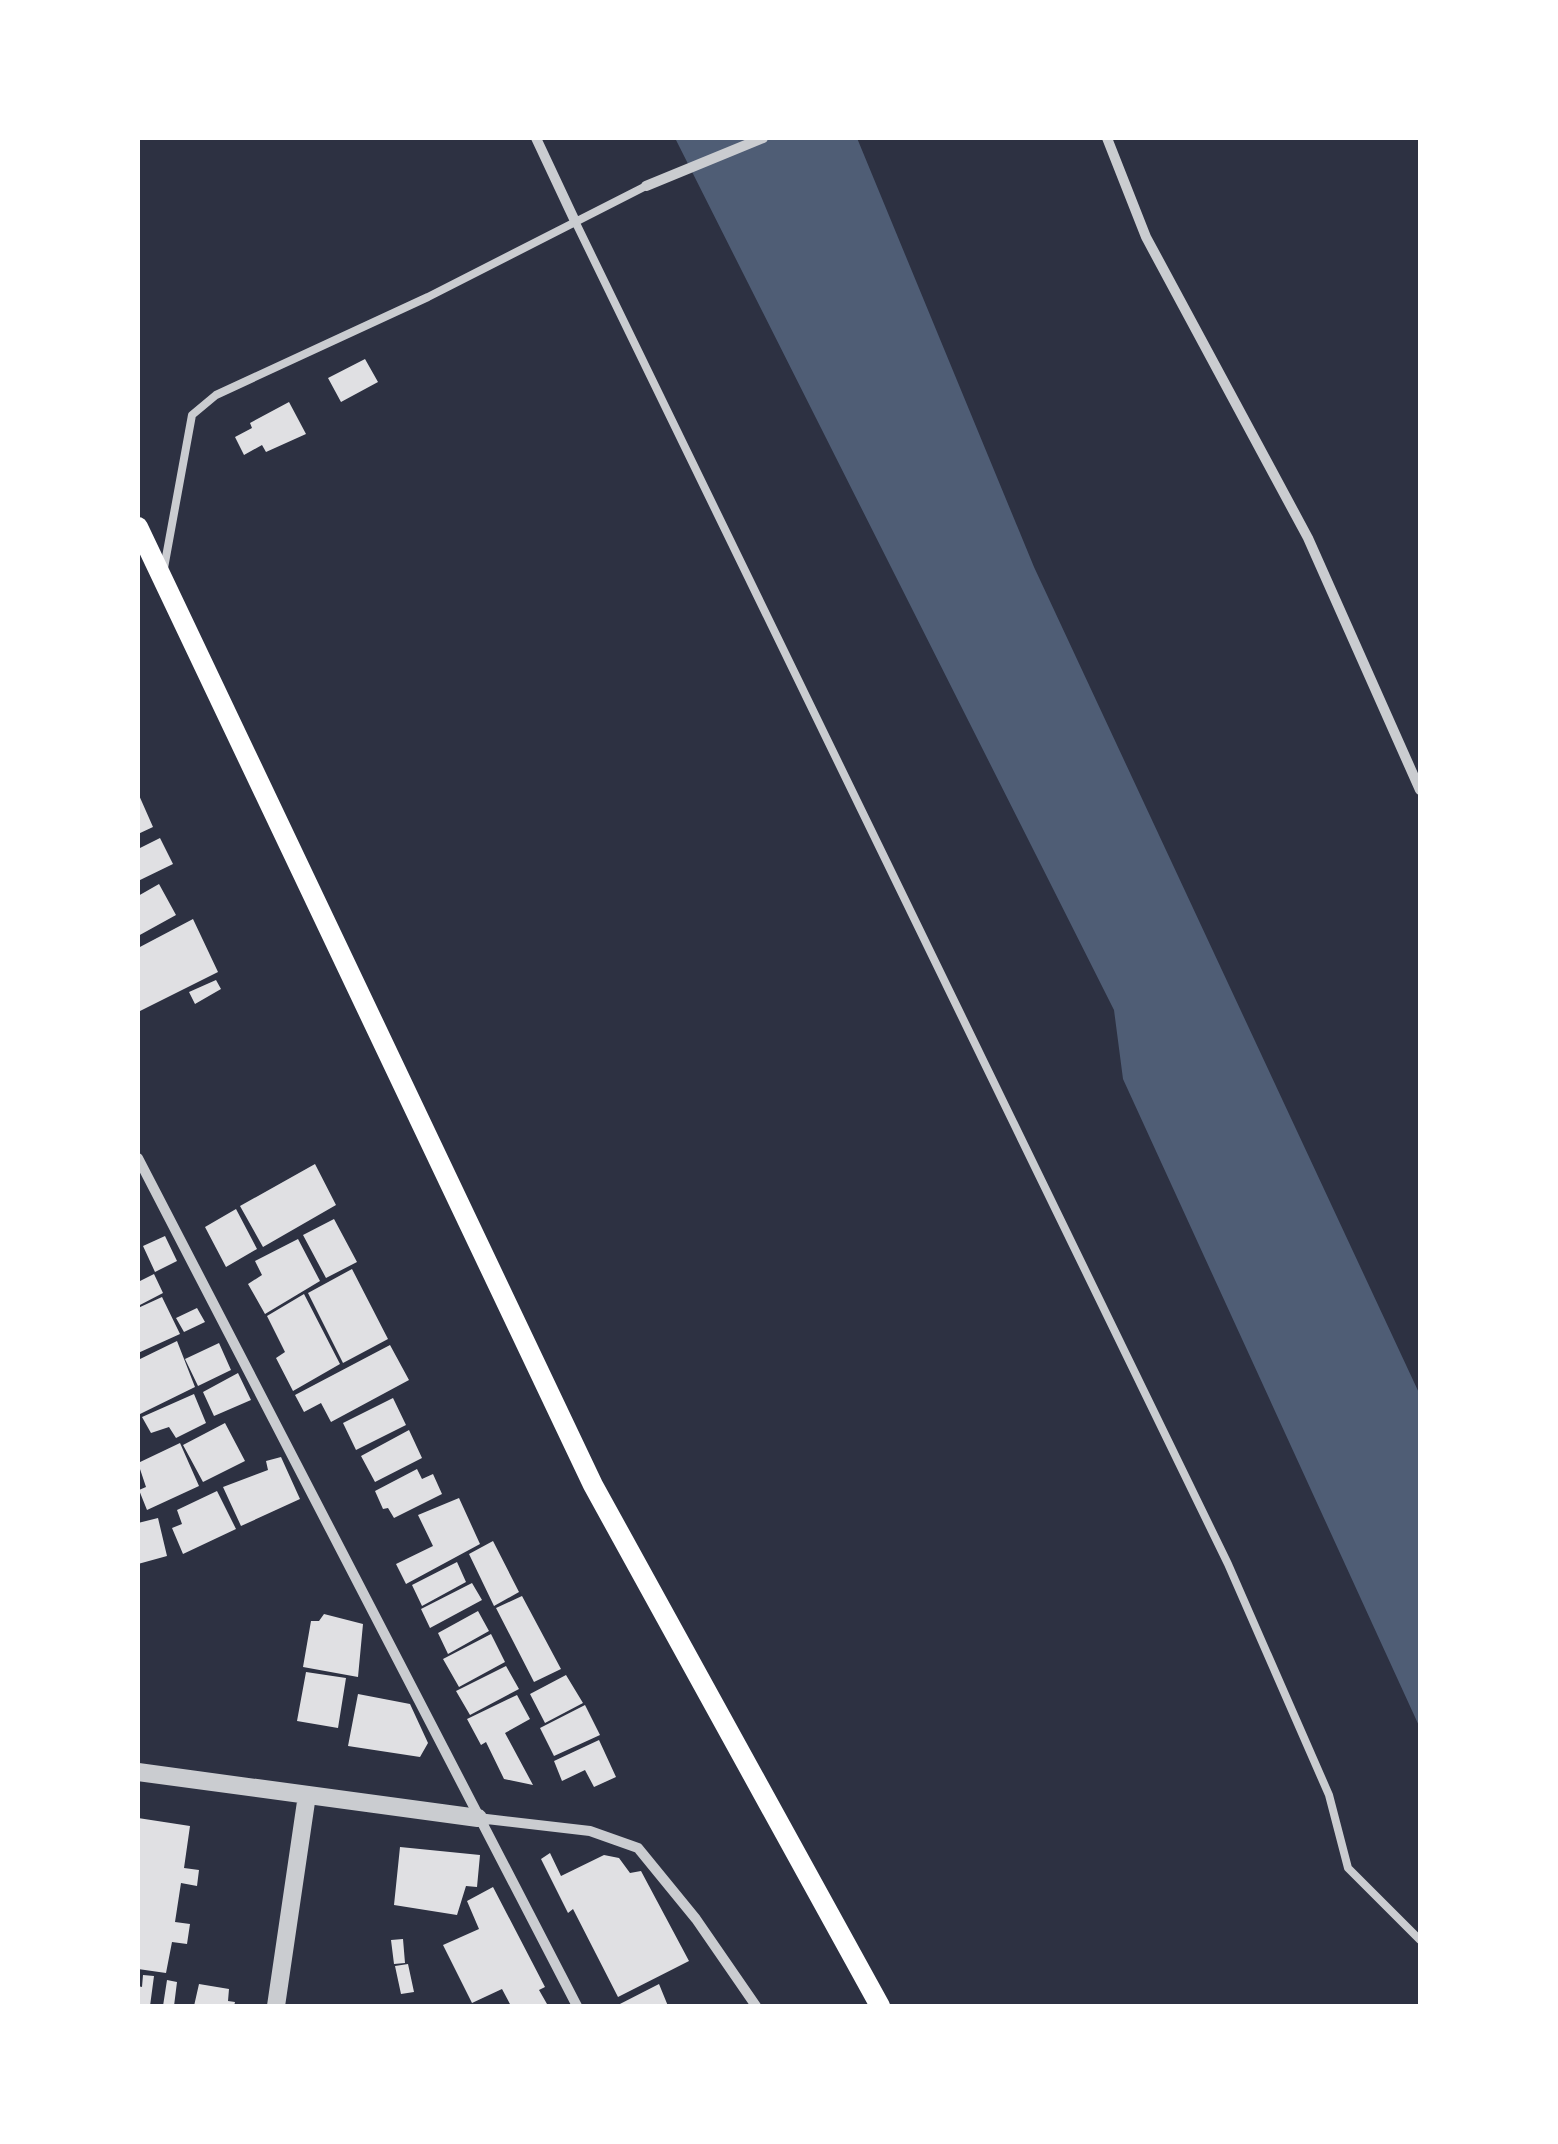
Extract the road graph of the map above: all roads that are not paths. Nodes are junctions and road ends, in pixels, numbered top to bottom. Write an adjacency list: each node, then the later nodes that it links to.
1 (536, 138): 5 (street)
2 (763, 138): 4 (street)
3 (1107, 138): 9 (street)
4 (646, 186): 5 (lane)
5 (574, 219): 8 (lane); 14 (lane)
6 (138, 527): 8 (main road)
7 (138, 551): 8 (street)
8 (162, 578): 18 (main road)
9 (1420, 790)
10 (138, 1158): 13 (street)
11 (138, 1772): 12 (street)
12 (307, 1795): 13 (street); 15 (street)
13 (478, 1818): 16 (street); 17 (street)
14 (1420, 1940)
15 (276, 2006)
16 (577, 2006)
17 (756, 2006)
18 (880, 2006)

